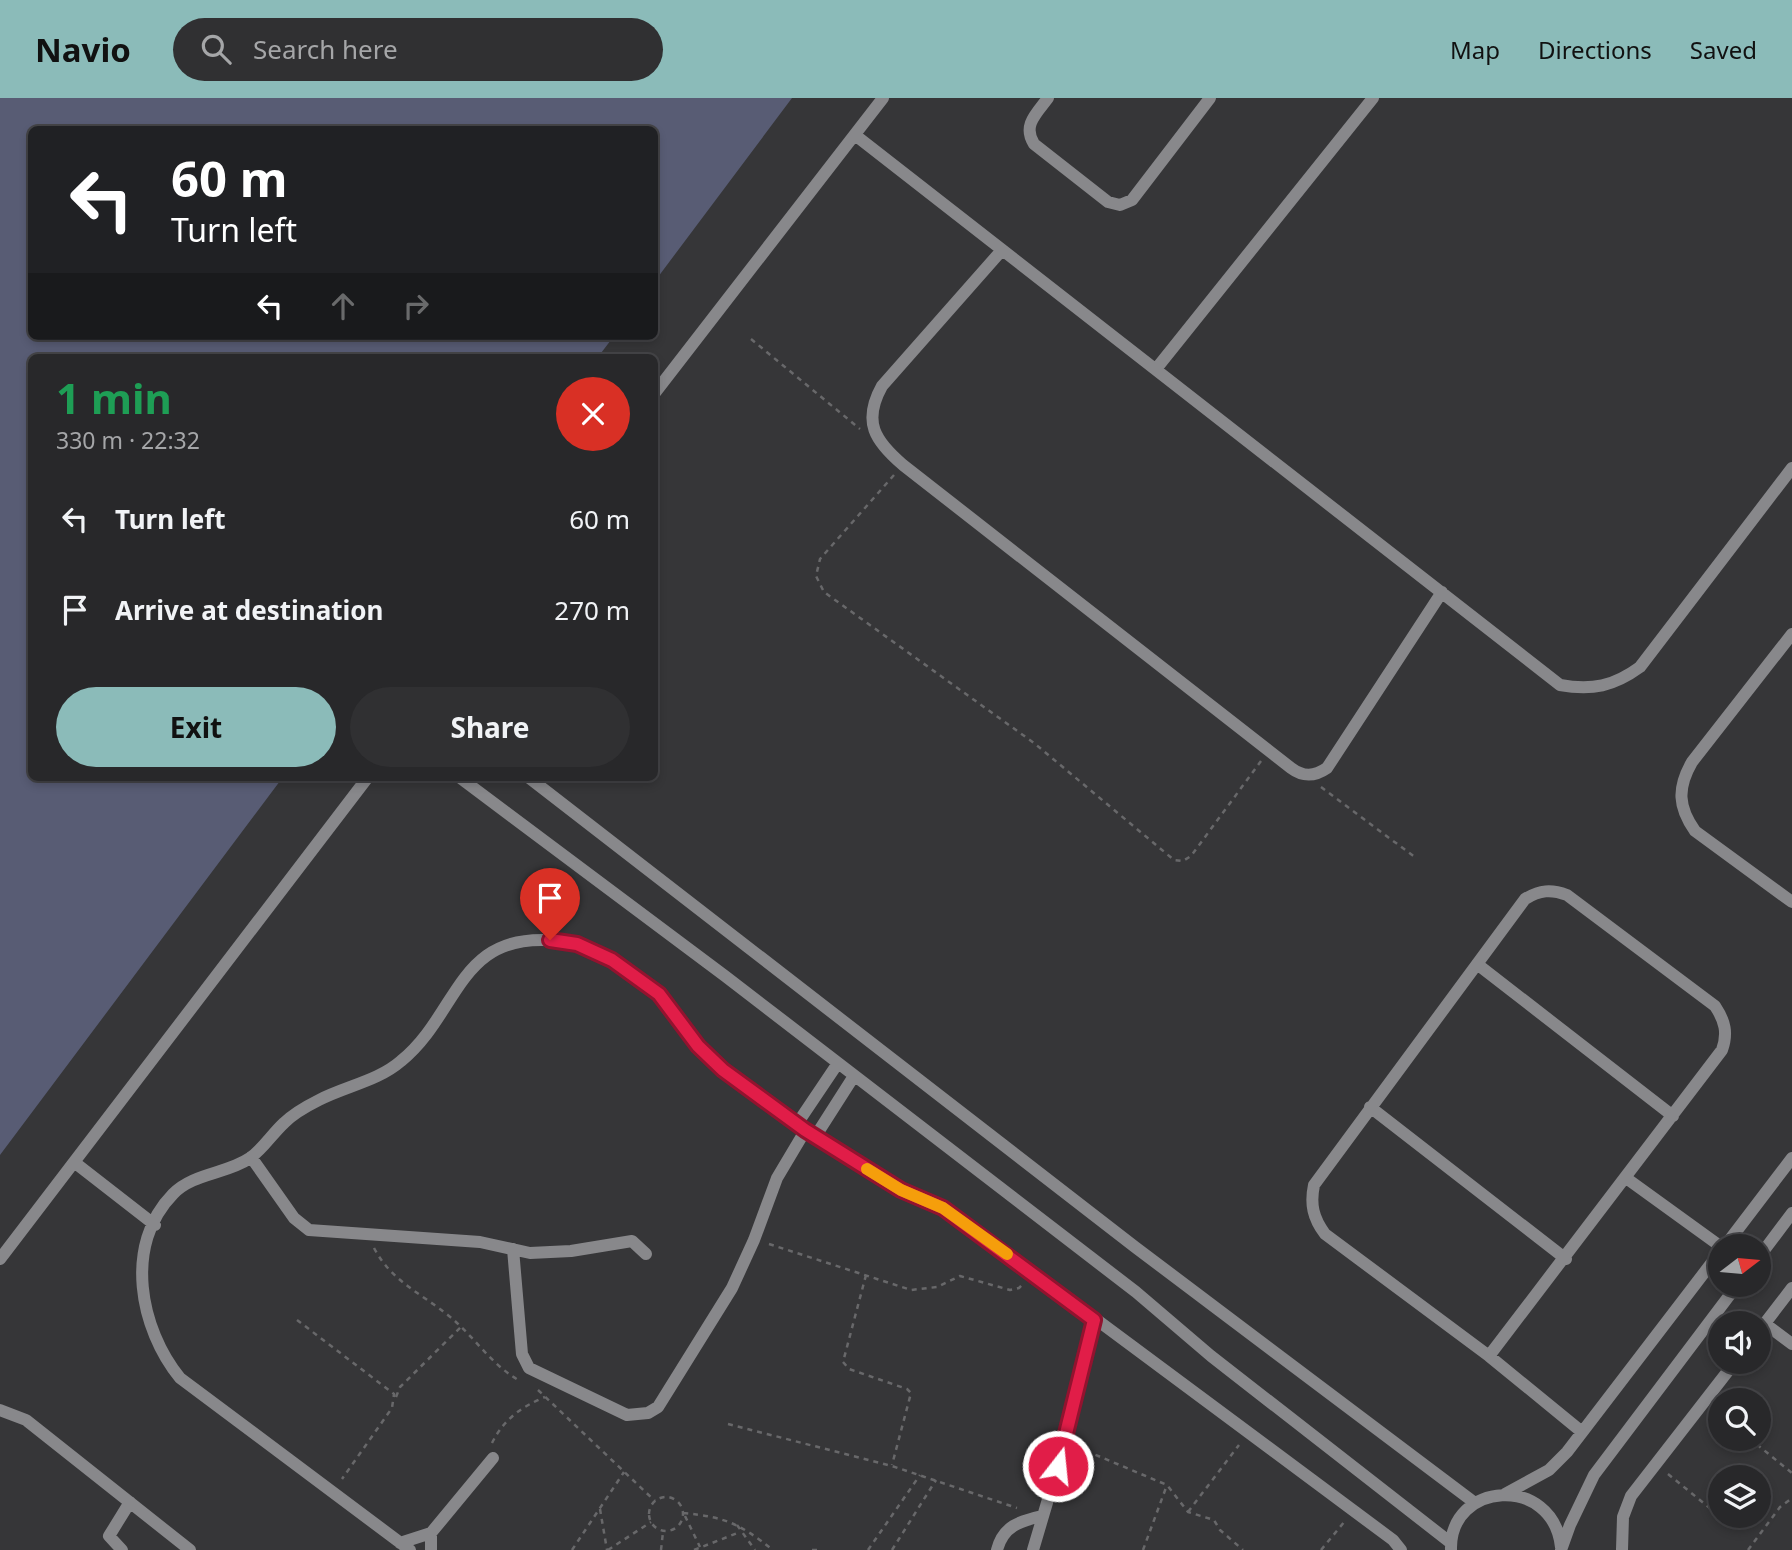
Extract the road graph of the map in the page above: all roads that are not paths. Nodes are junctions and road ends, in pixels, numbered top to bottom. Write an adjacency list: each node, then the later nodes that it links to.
1 (883, 98): 5 (street)
2 (1048, 98): 3 (street)
3 (1210, 98)
4 (1373, 98): 7 (street)
5 (855, 135): 6 (street); 8 (street)
6 (1002, 250): 7 (street); 10 (street)
7 (1156, 369): 10 (street)
8 (658, 389)
9 (1792, 468): 10 (street)
10 (1441, 592)
11 (1792, 634): 15 (street)
12 (365, 781): 24 (street)
13 (464, 781): 17 (street)
14 (533, 781): 49 (street)
15 (1792, 902)
16 (1476, 964): 19 (street); 20 (street); 20 (street)
17 (838, 1063): 18 (street); 21 (street)
18 (854, 1076): 21 (street); 53 (street)
19 (1370, 1107): 34 (street); 42 (street)
20 (1673, 1116): 25 (street)
21 (806, 1130): 22 (street); 31 (street); 39 (street)
22 (251, 1157): 27 (street); 31 (street)
23 (1792, 1157): 28 (street)
24 (74, 1162): 27 (street); 33 (street)
25 (1626, 1178): 29 (street); 34 (street)
26 (1792, 1213): 30 (street)
27 (155, 1224): 52 (street)
28 (1732, 1234)
29 (1708, 1235)
30 (1771, 1241)
31 (513, 1249): 32 (street)
32 (646, 1254)
33 (0, 1259)
34 (1566, 1259): 42 (street)
35 (1708, 1268): 45 (street)
36 (1791, 1290): 38 (street)
37 (1728, 1297): 60 (street)
38 (1771, 1316)
39 (1094, 1320): 50 (street); 59 (street)
40 (1771, 1332): 41 (street)
41 (1792, 1344)
42 (1489, 1356): 45 (street)
43 (1726, 1374): 61 (street)
44 (0, 1410): 48 (street)
45 (1582, 1432): 47 (street)
46 (494, 1458): 51 (street)
47 (1505, 1494): 49 (street); 60 (street)
48 (130, 1502): 54 (street); 55 (street)
49 (1475, 1503): 53 (street)
50 (1042, 1516): 57 (street); 58 (street)
51 (431, 1533): 52 (street); 56 (street)
52 (405, 1546)
53 (1451, 1546)
54 (122, 1550)
55 (190, 1550)
56 (432, 1550)
57 (997, 1550)
58 (1033, 1550)
59 (1401, 1550)
60 (1561, 1550)
61 (1622, 1550)

